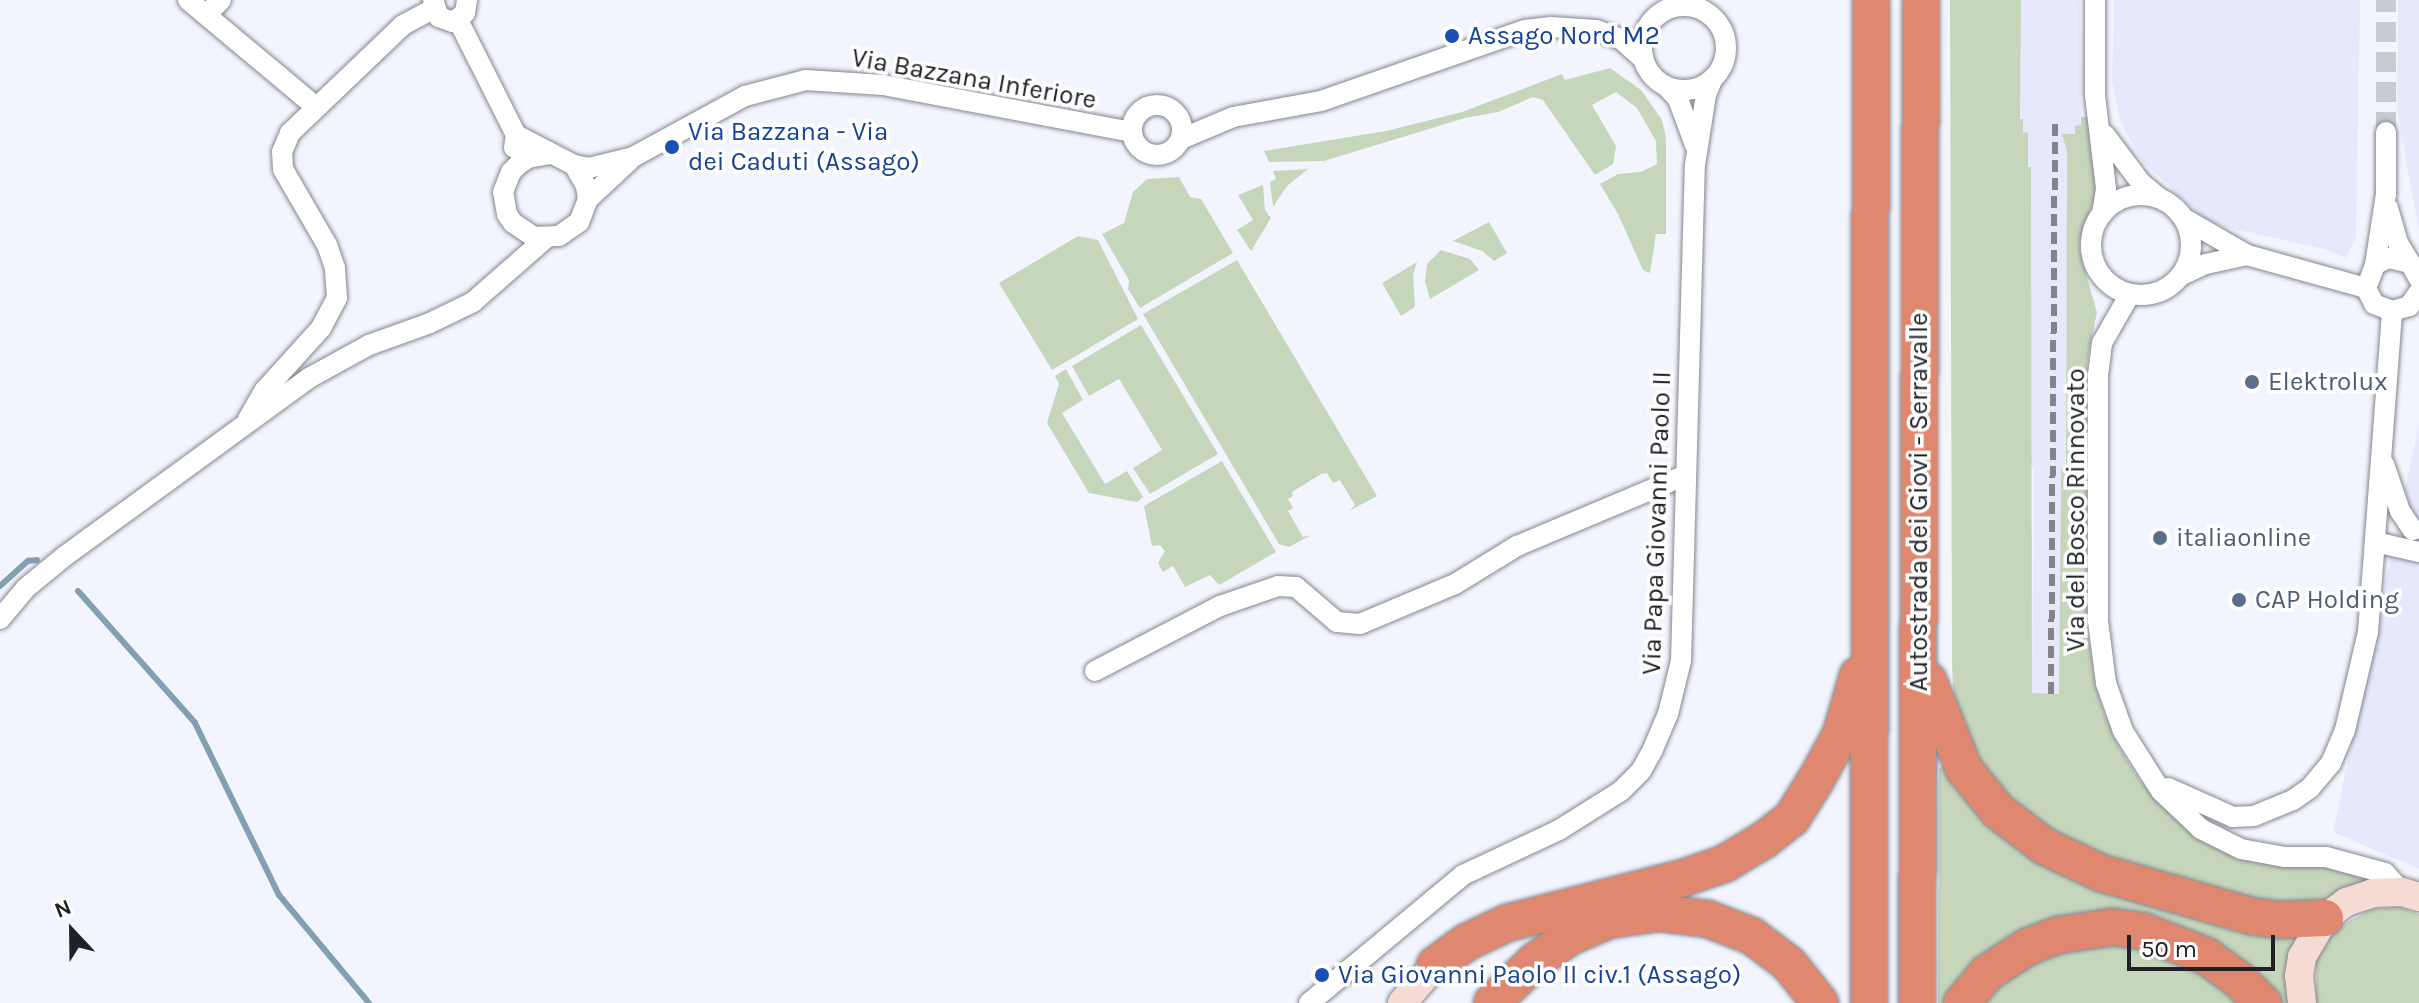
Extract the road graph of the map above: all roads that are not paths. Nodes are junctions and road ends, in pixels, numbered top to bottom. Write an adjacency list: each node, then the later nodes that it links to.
1 (188, 0): 8 (street)
2 (221, 0): 8 (street)
3 (467, 0): 9 (street)
4 (1871, 0): 47 (highway, Autostrada dei Giovi - Serravalle)
5 (1921, 0): 48 (highway, Autostrada dei Giovi - Serravalle)
6 (2095, 0): 14 (street)
7 (433, 4): 9 (street); 13 (street)
8 (206, 15): 13 (street)
9 (458, 20): 17 (street)
10 (1642, 58): 11 (street); 12 (street); 18 (street)
11 (1713, 78): 12 (street); 19 (street, Via Papa Giovanni Paolo II)
12 (1667, 87): 19 (street, Via Papa Giovanni Paolo II)
13 (316, 107): 40 (street)
14 (2098, 122): 25 (street); 27 (street)
15 (1132, 132): 18 (street); 18 (street); 21 (street, Via Bazzana Inferiore)
16 (2386, 132): 24 (street)
17 (516, 135): 20 (street); 23 (street)
18 (1181, 139)
19 (1696, 149): 42 (street, Via Papa Giovanni Paolo II)
20 (551, 154): 22 (street); 23 (street)
21 (633, 157): 22 (street, Via Bazzana Inferiore); 26 (street, Via Bazzana Inferiore)
22 (574, 165): 26 (street)
23 (511, 172): 29 (street)
24 (2386, 194): 32 (street); 33 (street)
25 (2159, 198): 27 (street); 28 (street)
26 (588, 199): 30 (street)
27 (2102, 214): 38 (street)
28 (2183, 218): 31 (street); 35 (street)
29 (513, 223): 30 (street); 34 (street)
30 (546, 238): 34 (street)
31 (2247, 255): 35 (street); 36 (street)
32 (2375, 265): 33 (street); 36 (street)
33 (2414, 271)
34 (505, 273): 40 (street)
35 (2182, 275): 38 (street)
36 (2366, 288): 39 (street)
37 (2419, 292): 39 (street)
38 (2130, 294): 50 (street, Via del Bosco Rinnovato)
39 (2392, 311): 41 (street, Via del Bosco Rinnovato)
40 (244, 426): 46 (street)
41 (2381, 453): 43 (street); 44 (street, Via del Bosco Rinnovato)
42 (1686, 475): 49 (street); 54 (street, Via Papa Giovanni Paolo II)
43 (2416, 531): 44 (street)
44 (2375, 542): 45 (street); 50 (street, Via del Bosco Rinnovato)
45 (2419, 552)
46 (0, 619)
47 (1869, 627): 53 (highway); 58 (highway, Autostrada dei Giovi - Serravalle)
48 (1919, 651): 52 (highway); 59 (highway, Autostrada dei Giovi - Serravalle)
49 (1095, 671)
50 (2146, 771): 51 (street, Via del Bosco Rinnovato)
51 (2411, 894): 52 (main road)
52 (2325, 918): 62 (main road)
53 (1435, 965): 55 (main road)
54 (1309, 1003)
55 (1402, 1003)
56 (1492, 1003): 57 (highway)
57 (1820, 1003)
58 (1869, 1003)
59 (1917, 1003)
60 (1962, 1003): 61 (highway)
61 (2263, 1003)
62 (2302, 1003)

